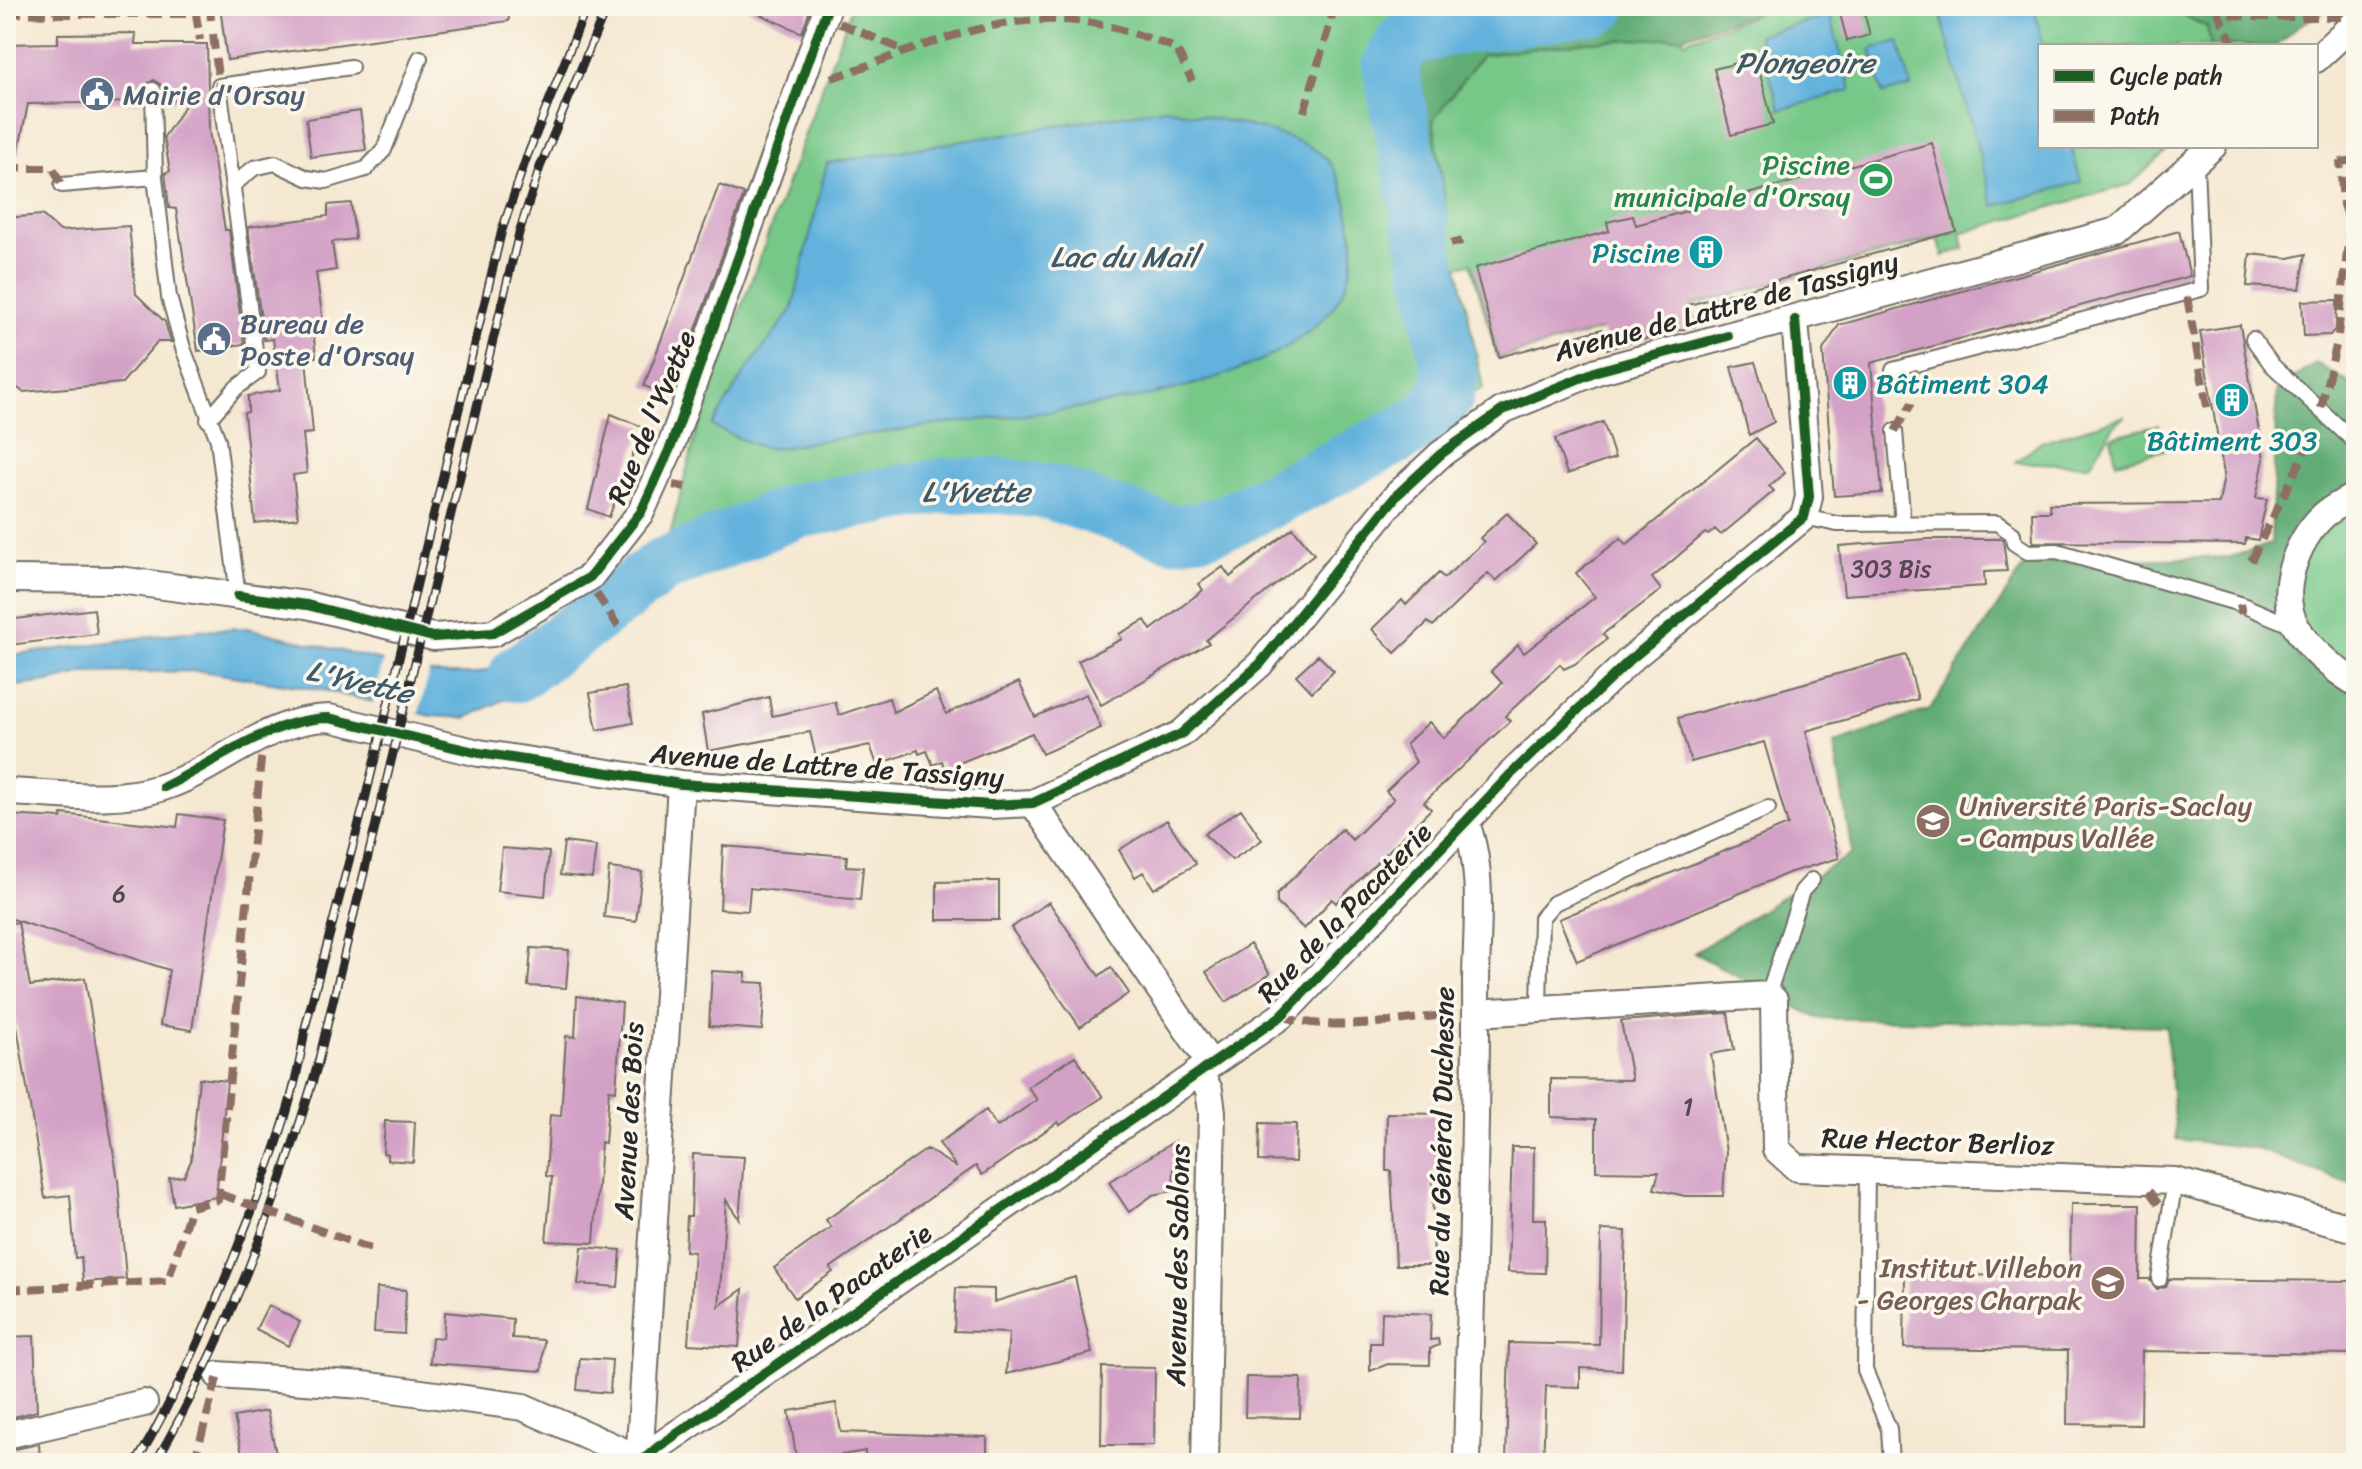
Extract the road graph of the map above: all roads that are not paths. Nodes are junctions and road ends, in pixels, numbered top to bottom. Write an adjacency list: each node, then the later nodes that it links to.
1 (828, 6): 21 (street, Rue de l'Yvette)
2 (2356, 22): 3 (street)
3 (2318, 57)
4 (420, 58): 10 (lane)
5 (351, 67): 10 (lane)
6 (153, 90): 8 (lane)
7 (2205, 154): 11 (street, Avenue de Lattre de Tassigny); 13 (lane)
8 (155, 177): 9 (lane); 14 (lane)
9 (62, 185)
10 (233, 185): 14 (lane)
11 (1795, 320): 18 (street); 26 (street, Avenue de Lattre de Tassigny)
12 (2253, 339): 16 (lane)
13 (1893, 370)
14 (208, 420): 21 (lane)
15 (1895, 431): 19 (lane)
16 (2356, 443)
17 (2356, 495): 22 (street)
18 (1804, 517): 19 (lane); 28 (street, Rue de la Pacaterie)
19 (1903, 524): 22 (lane)
20 (6, 579): 21 (street, Rue de l'Yvette)
21 (238, 596)
22 (2295, 627): 23 (street)
23 (2356, 683)
24 (681, 784): 25 (street, Avenue de Lattre de Tassigny); 26 (street, Avenue de Lattre de Tassigny); 41 (street, Avenue des Bois)
25 (6, 792)
26 (1033, 803): 33 (street, Avenue des Sablons)
27 (1768, 808): 31 (lane)
28 (1465, 821): 32 (street, Rue du Général Duchesne); 33 (street, Rue de la Pacaterie)
29 (1812, 880): 30 (lane)
30 (1768, 995): 31 (street); 34 (street, Rue Hector Berlioz)
31 (1539, 1008): 32 (street)
32 (1476, 1013): 43 (street, Rue du Général Duchesne)
33 (1204, 1067): 41 (street, Rue de la Pacaterie); 42 (street, Avenue des Sablons)
34 (1867, 1171): 35 (street, Rue Hector Berlioz); 44 (lane)
35 (2175, 1181): 36 (street, Rue Hector Berlioz); 37 (lane)
36 (2356, 1229)
37 (2159, 1279)
38 (218, 1375): 41 (street)
39 (144, 1403): 40 (street)
40 (6, 1435)
41 (639, 1463)
42 (1205, 1463)
43 (1467, 1463)
44 (1891, 1463)

